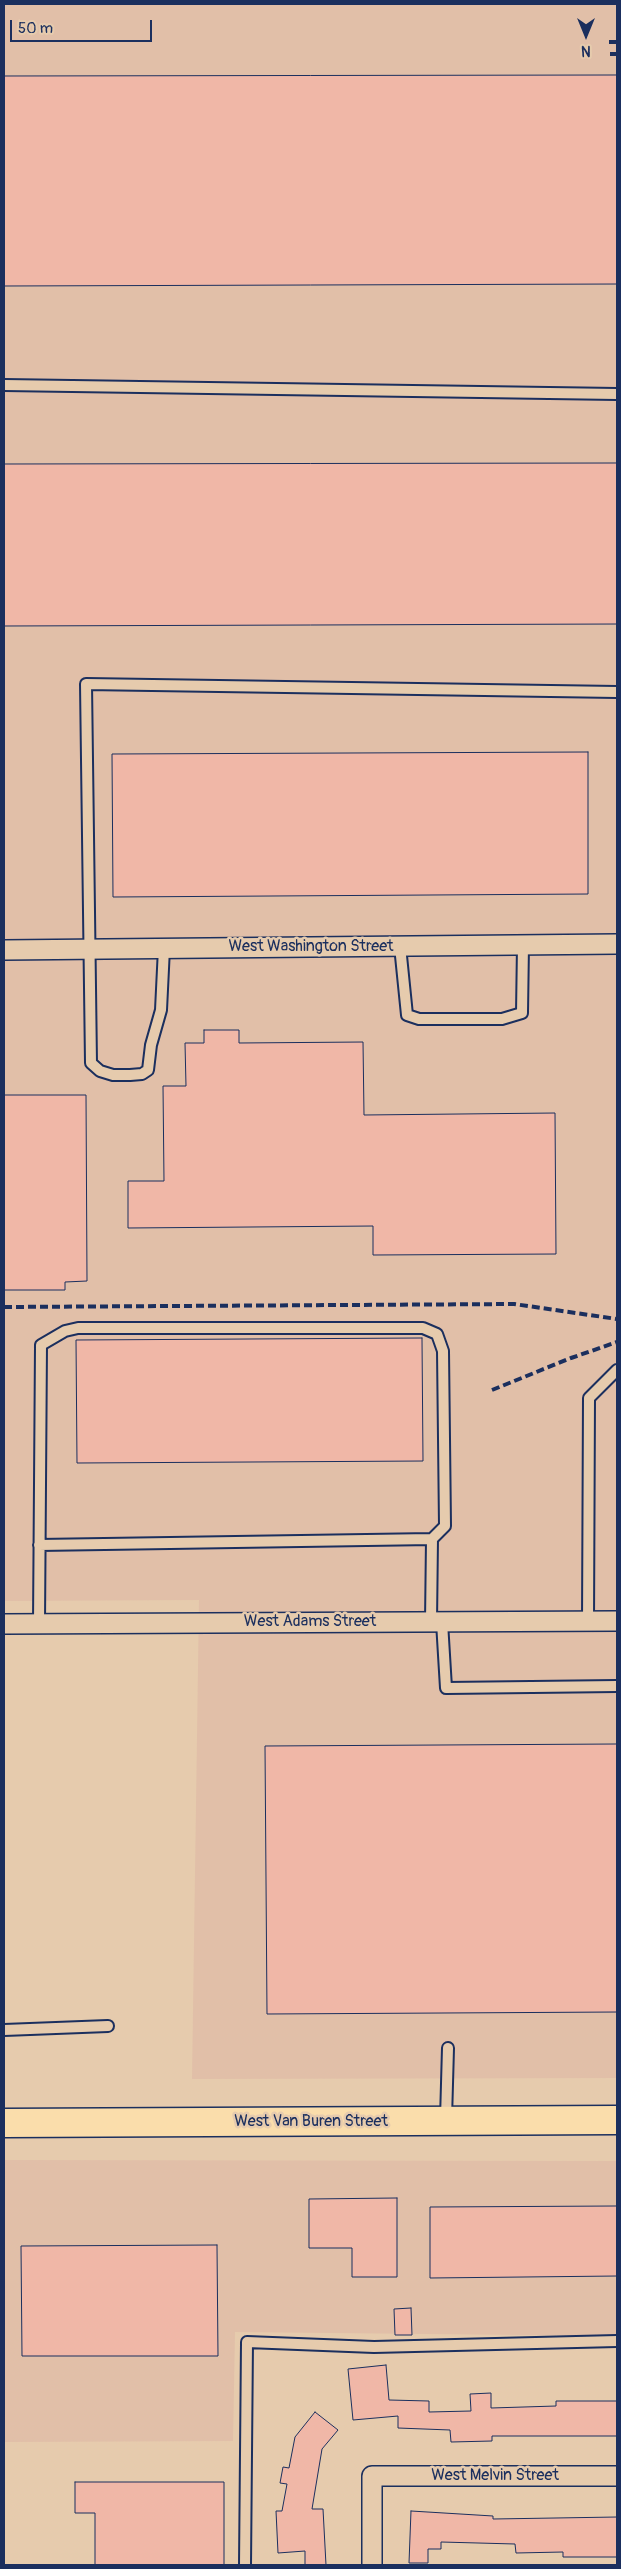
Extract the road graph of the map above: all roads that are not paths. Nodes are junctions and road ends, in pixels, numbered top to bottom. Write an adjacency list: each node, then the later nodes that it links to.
1 (4, 386): 2 (lane)
2 (617, 394)
3 (617, 692): 8 (lane)
4 (617, 944): 5 (street, West Washington Street)
5 (523, 945): 6 (street, West Washington Street); 6 (lane)
6 (400, 946): 7 (street, West Washington Street)
7 (164, 948): 8 (street, West Washington Street); 8 (lane)
8 (88, 949): 9 (street, West Washington Street)
9 (4, 950)
10 (617, 1370): 15 (lane)
11 (432, 1539): 12 (lane); 12 (lane); 14 (lane)
12 (39, 1545): 16 (lane)
13 (617, 1621): 15 (street, West Adams Street)
14 (437, 1622): 15 (street, West Adams Street); 16 (street, West Adams Street); 18 (lane)
15 (588, 1622)
16 (39, 1623): 17 (street, West Adams Street)
17 (4, 1624)
18 (617, 1686)
19 (108, 2026): 20 (lane)
20 (4, 2030)
21 (448, 2048): 23 (lane)
22 (617, 2120): 23 (main road, West Van Buren Street)
23 (446, 2121): 24 (main road, West Van Buren Street)
24 (4, 2123)
25 (617, 2341): 27 (lane)
26 (617, 2476): 28 (street, West Melvin Street)
27 (245, 2565)
28 (372, 2565)

